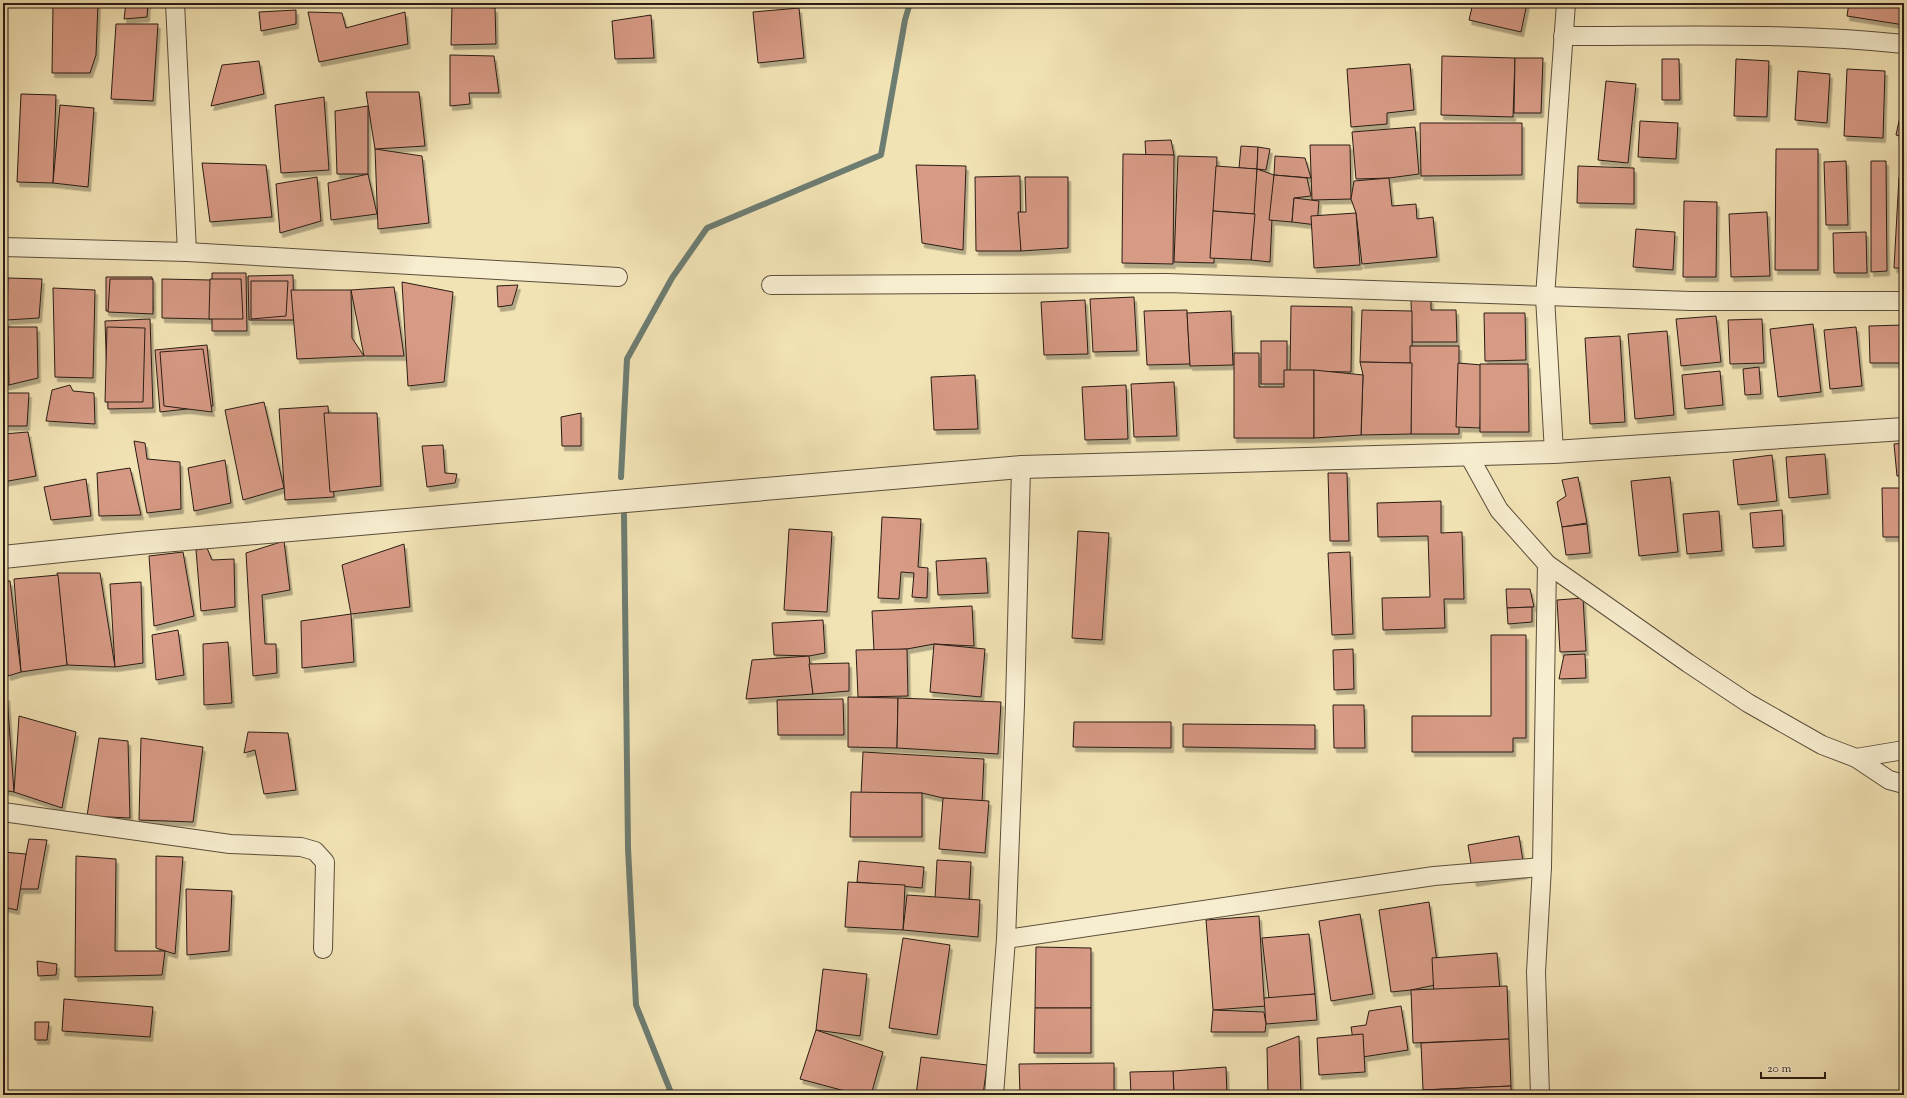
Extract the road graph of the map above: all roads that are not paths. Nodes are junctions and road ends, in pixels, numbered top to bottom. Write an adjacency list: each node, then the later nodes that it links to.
1 (175, 3): 6 (street)
2 (1566, 3): 3 (street)
3 (1563, 36): 4 (street); 9 (street)
4 (1904, 44)
5 (3, 247): 6 (street)
6 (187, 252): 7 (street)
7 (618, 277)
8 (771, 285): 9 (street)
9 (1545, 297): 10 (street); 12 (street)
10 (1904, 301)
11 (1904, 429): 12 (street)
12 (1554, 452): 13 (street)
13 (1468, 454): 14 (street); 16 (street)
14 (1020, 467): 15 (street); 22 (street)
15 (3, 557)
16 (1547, 564): 18 (street); 21 (street)
17 (1904, 750): 18 (street)
18 (1856, 758): 19 (street)
19 (1904, 784)
20 (3, 812): 23 (street)
21 (1542, 867): 22 (street); 25 (street)
22 (1006, 939): 24 (street)
23 (323, 948)
24 (994, 1095)
25 (1540, 1095)

